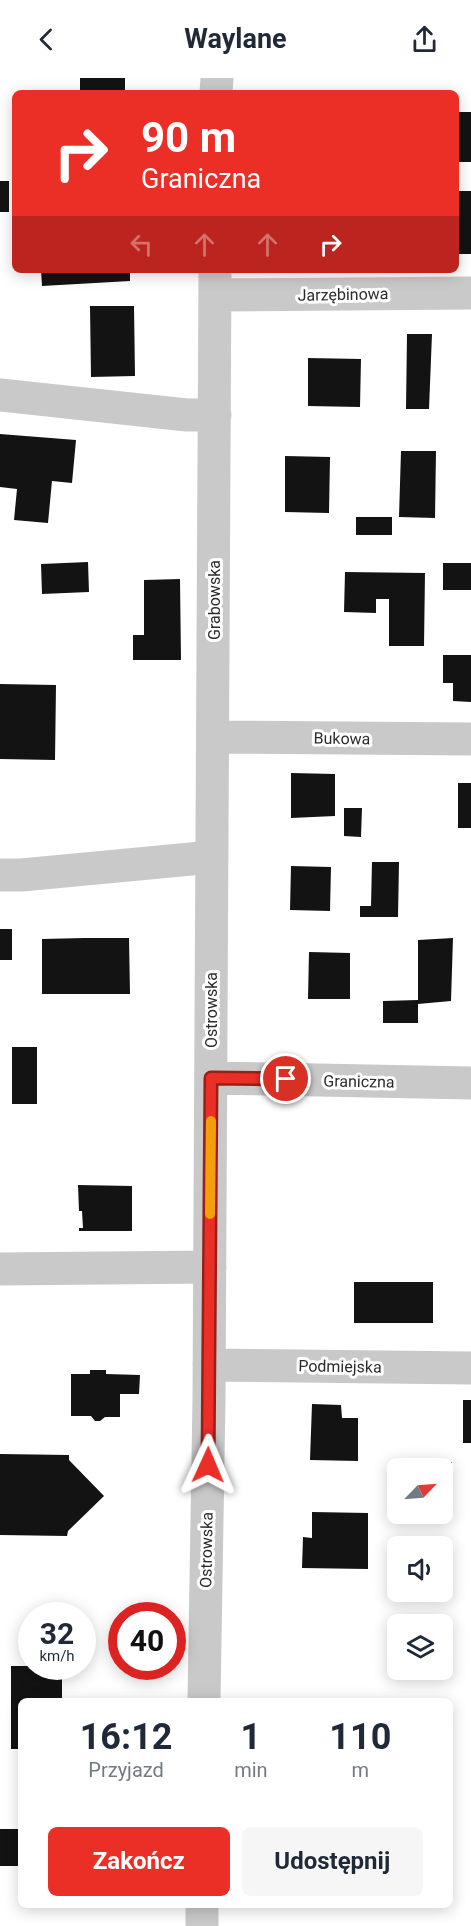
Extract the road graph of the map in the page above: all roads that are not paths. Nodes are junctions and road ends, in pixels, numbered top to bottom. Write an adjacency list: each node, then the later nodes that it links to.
1 (215, 283): 2 (street, Jarzębinowa); 4 (street, Grabowska)
2 (471, 293)
3 (0, 395): 4 (street)
4 (215, 415): 5 (street, Grabowska)
5 (213, 737): 6 (street, Bukowa); 7 (street, Grabowska)
6 (471, 739)
7 (212, 857): 8 (street); 9 (street, Grabowska)
8 (0, 875)
9 (211, 931): 10 (street, Ostrowska)
10 (211, 1078): 11 (street, Graniczna); 12 (street, Ostrowska)
11 (471, 1083)
12 (210, 1267): 13 (street); 14 (street, Ostrowska)
13 (0, 1269)
14 (209, 1365): 15 (street, Podmiejska); 16 (street, Ostrowska)
15 (471, 1368)
16 (204, 1698)
17 (202, 1908): 18 (street)
18 (202, 1926)

